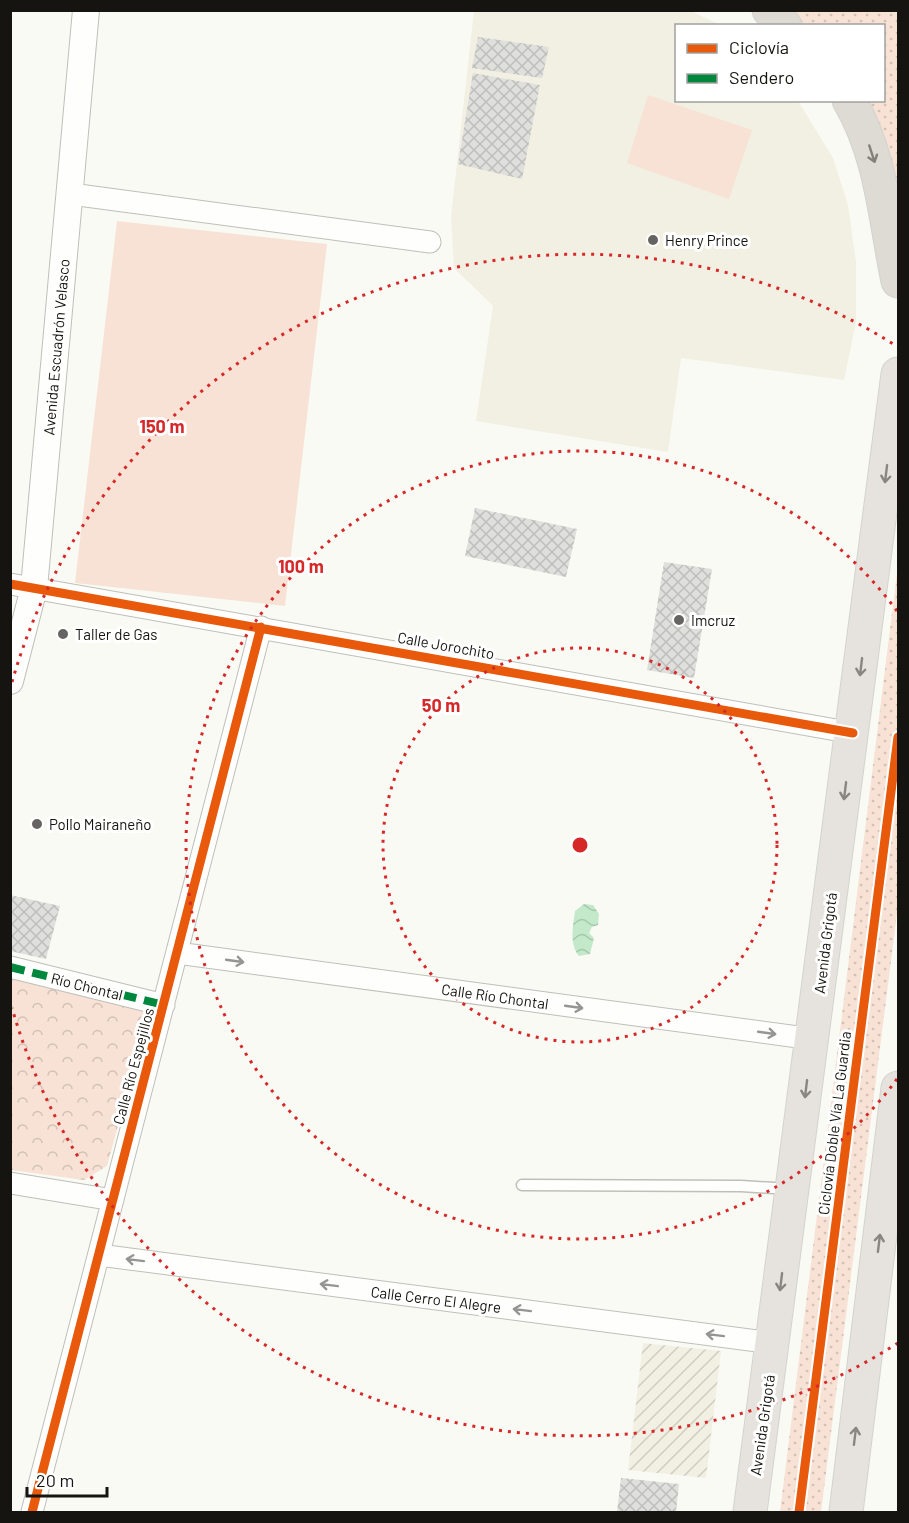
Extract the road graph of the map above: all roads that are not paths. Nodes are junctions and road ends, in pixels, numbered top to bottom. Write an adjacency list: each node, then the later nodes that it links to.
1 (86, 10): 5 (street, Avenida Escuadrón Velasco)
2 (769, 10): 3 (highway)
3 (783, 24)
4 (850, 102): 7 (highway, one-way to 7)
5 (71, 194): 6 (street); 9 (street, Avenida Escuadrón Velasco)
6 (430, 242)
7 (898, 281)
8 (898, 374): 12 (main road, Avenida Grigotá, one-way to 12)
9 (22, 586): 10 (street, Calle Jorochito); 11 (street, Avenida Escuadrón Velasco)
10 (261, 627): 12 (street, Calle Jorochito); 13 (street, Calle Río Espejillos)
11 (10, 681)
12 (852, 733): 16 (main road, Avenida Grigotá, one-way to 16)
13 (177, 953): 15 (street, Calle Río Espejillos); 16 (street, Calle Río Chontal, one-way to 16)
14 (10, 967): 15 (street, Río Chontal)
15 (164, 1005): 21 (street, Calle Río Espejillos)
16 (813, 1039): 20 (main road, Avenida Grigotá, one-way to 20)
17 (898, 1093): 26 (main road, one-way to 17)
18 (10, 1183): 21 (street)
19 (522, 1185): 20 (lane)
20 (793, 1189): 23 (main road, Avenida Grigotá, one-way to 23)
21 (113, 1200): 22 (street, Calle Río Espejillos)
22 (99, 1255): 23 (street, Calle Cerro El Alegre, one-way to 22); 24 (street, Calle Río Espejillos)
23 (773, 1343): 25 (main road, Avenida Grigotá)
24 (32, 1512)
25 (750, 1512)
26 (846, 1512)

